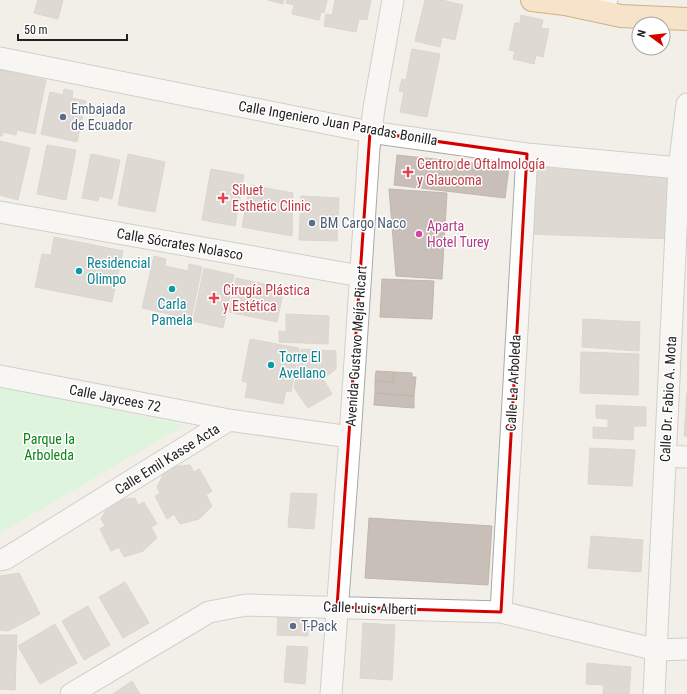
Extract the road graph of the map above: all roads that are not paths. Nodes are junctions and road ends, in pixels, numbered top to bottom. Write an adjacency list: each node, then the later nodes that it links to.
1 (393, 0): 8 (street, Avenida Gustavo Mejía Ricart)
2 (532, 0): 4 (main road)
3 (607, 0): 4 (street)
4 (565, 4): 5 (main road)
5 (687, 19)
6 (0, 58): 8 (street, Calle Ingeniero Juan Paradas Bonilla)
7 (687, 104): 10 (street, Calle Dr. Fabio A. Mota)
8 (370, 132): 9 (street, Calle Ingeniero Juan Paradas Bonilla); 12 (street, Avenida Gustavo Mejía Ricart)
9 (527, 154): 10 (street, Calle Ingeniero Juan Paradas Bonilla); 21 (street, Calle La Arboleda)
10 (679, 168): 13 (street, Calle Dr. Fabio A. Mota)
11 (0, 212): 12 (street, Calle Sócrates Nolasco)
12 (360, 276): 16 (street, Avenida Gustavo Mejía Ricart)
13 (680, 289): 17 (street, Calle Dr. Fabio A. Mota)
14 (0, 376): 15 (street, Calle Jaycees 72)
15 (229, 420): 16 (street, Calle Emil Kasse Acta); 19 (street, Calle Emil Kasse Acta)
16 (350, 437): 20 (street, Avenida Gustavo Mejía Ricart)
17 (666, 456): 18 (street); 23 (street, Calle Dr. Fabio A. Mota)
18 (687, 456)
19 (0, 560)
20 (337, 607): 21 (street, Calle Luis Alberti); 24 (street, Calle Luis Alberti); 25 (street, Avenida Gustavo Mejía Ricart)
21 (502, 612): 23 (street, Calle Luis Alberti)
22 (687, 649): 23 (street, Calle Luis Alberti)
23 (656, 650): 26 (street, Calle Dr. Fabio A. Mota)
24 (71, 694)
25 (331, 694)
26 (654, 694)

